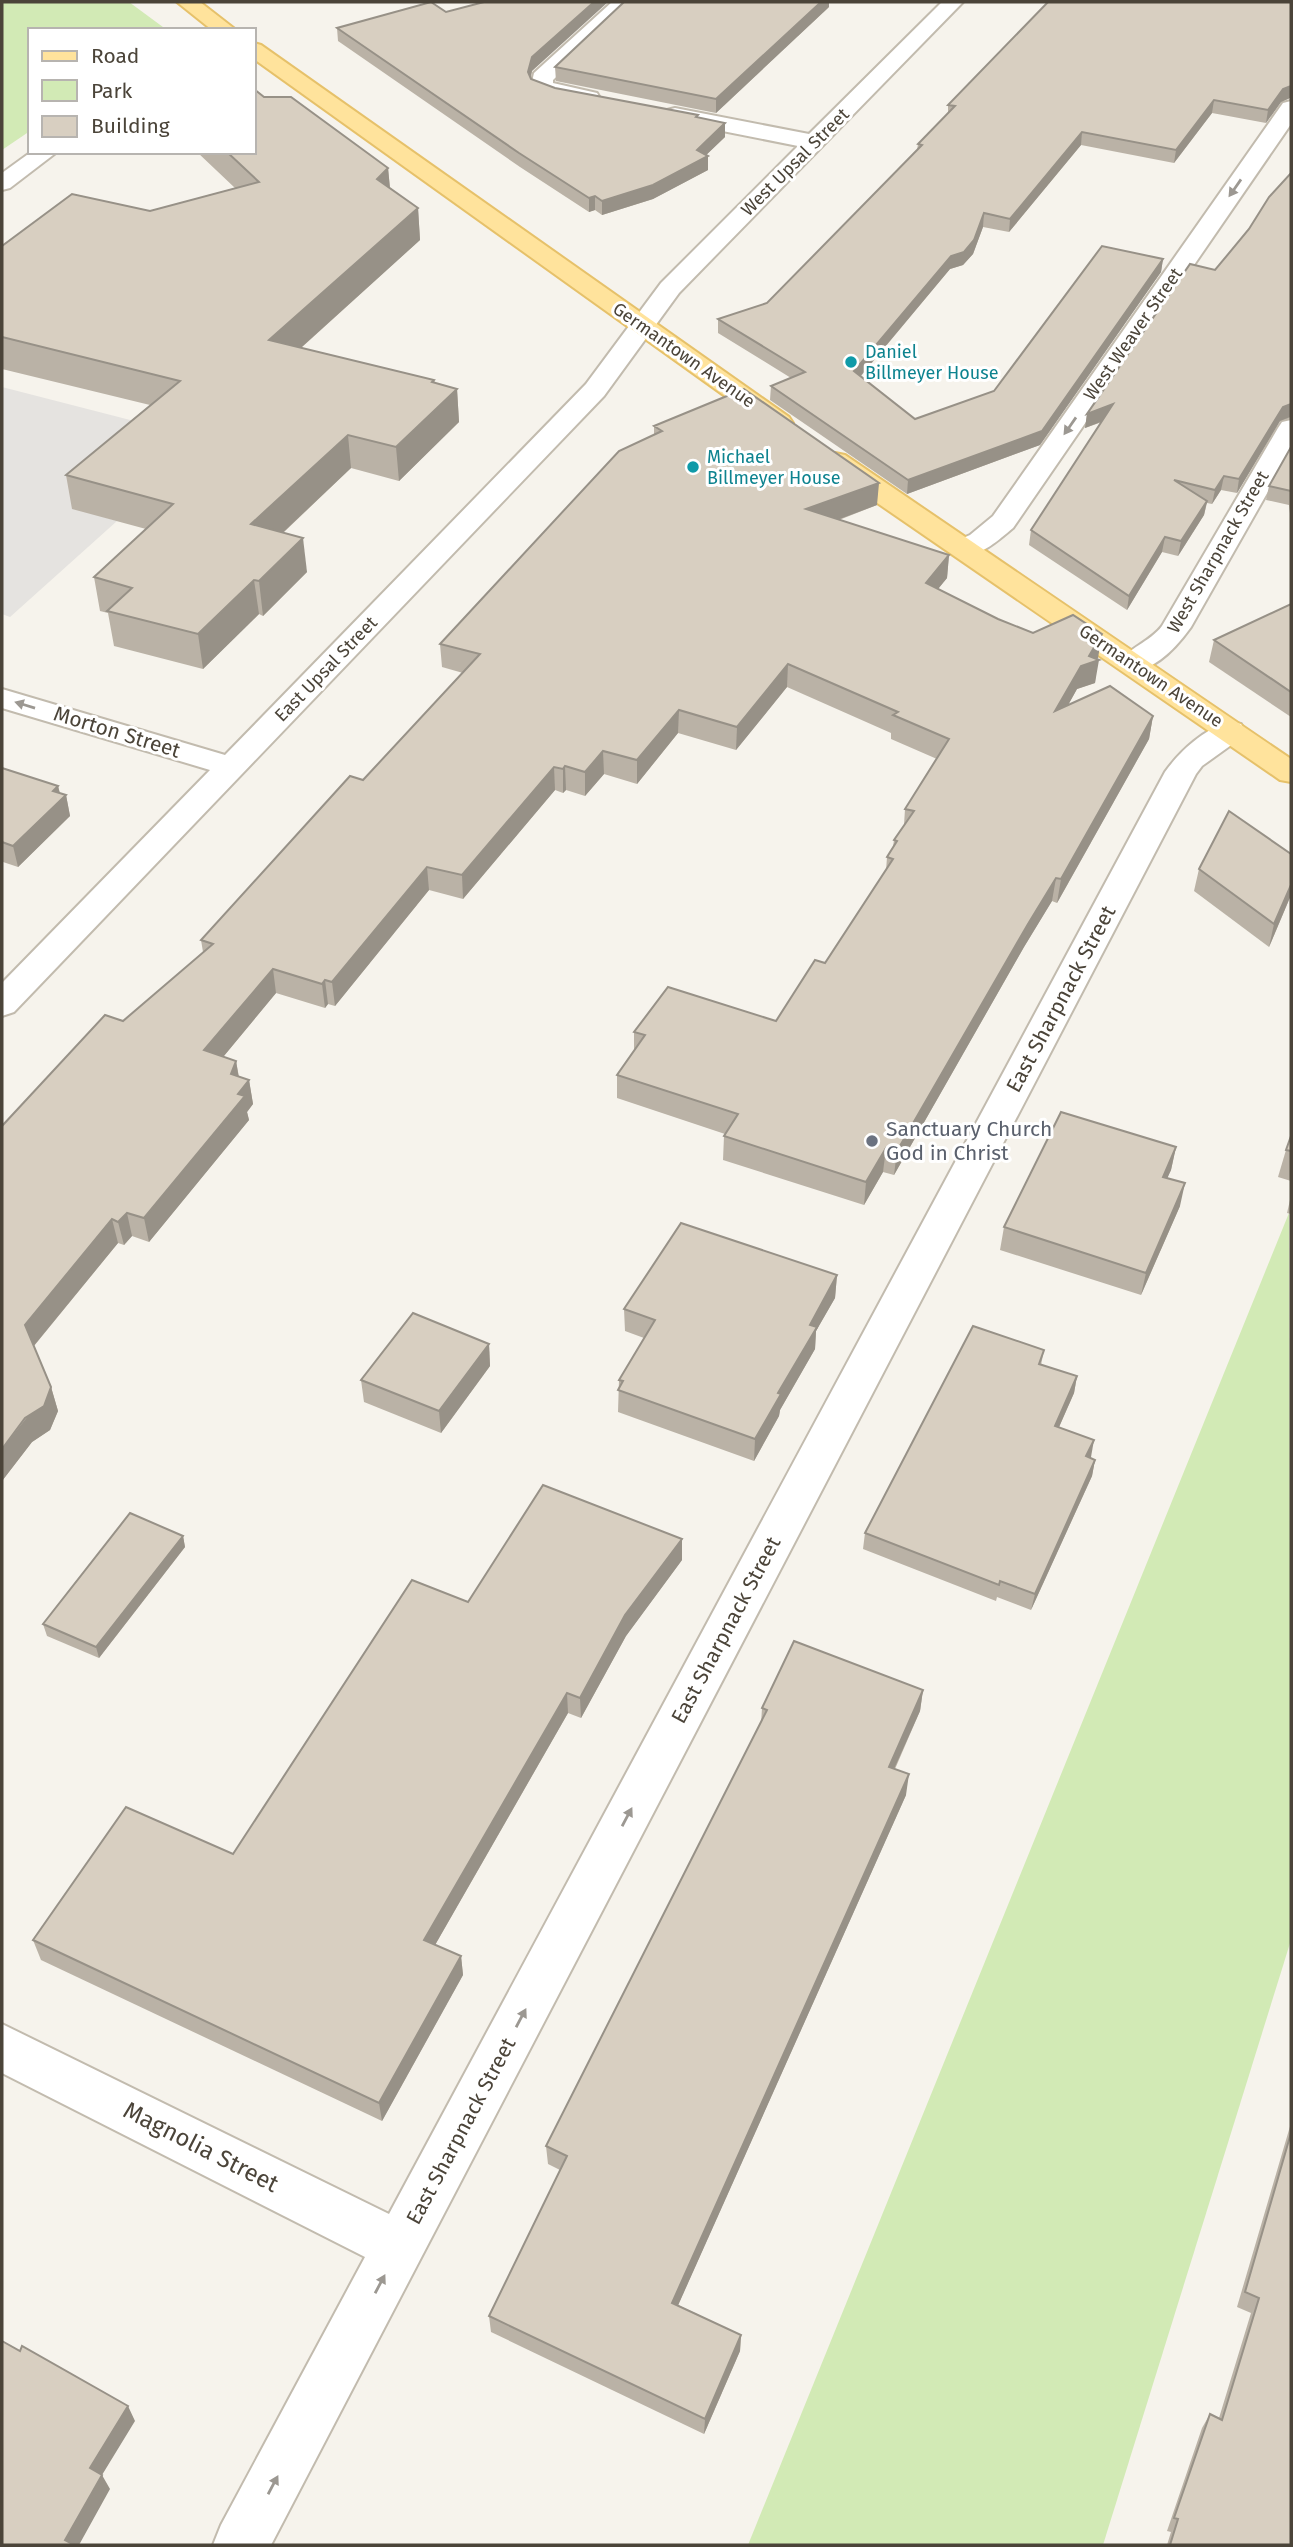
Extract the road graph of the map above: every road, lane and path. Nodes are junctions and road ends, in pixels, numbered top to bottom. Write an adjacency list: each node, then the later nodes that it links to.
1 (187, 2): 4 (main road)
2 (624, 2): 6 (street)
3 (953, 2): 9 (street, West Upsal Street)
4 (223, 28)
5 (256, 50): 12 (main road, Germantown Avenue)
6 (608, 102)
7 (1291, 108): 14 (street, West Weaver Street, one-way to 14)
8 (648, 110): 9 (street)
9 (814, 142): 12 (street, West Upsal Street)
10 (43, 154): 11 (street)
11 (2, 183)
12 (641, 326): 14 (main road, Germantown Avenue); 18 (street, East Upsal Street)
13 (1291, 428): 15 (street, West Sharpnack Street)
14 (964, 548): 15 (main road, Germantown Avenue)
15 (1132, 664): 17 (main road, Germantown Avenue)
16 (2, 698): 18 (street, Morton Street, one-way to 16)
17 (1230, 731): 19 (main road, Germantown Avenue); 22 (street, East Sharpnack Street, one-way to 17)
18 (232, 766): 20 (street, East Upsal Street)
19 (1291, 773)
20 (2, 1004)
21 (2, 2048): 22 (street, Magnolia Street)
22 (400, 2247): 23 (street, East Sharpnack Street, one-way to 22)
23 (242, 2545)

